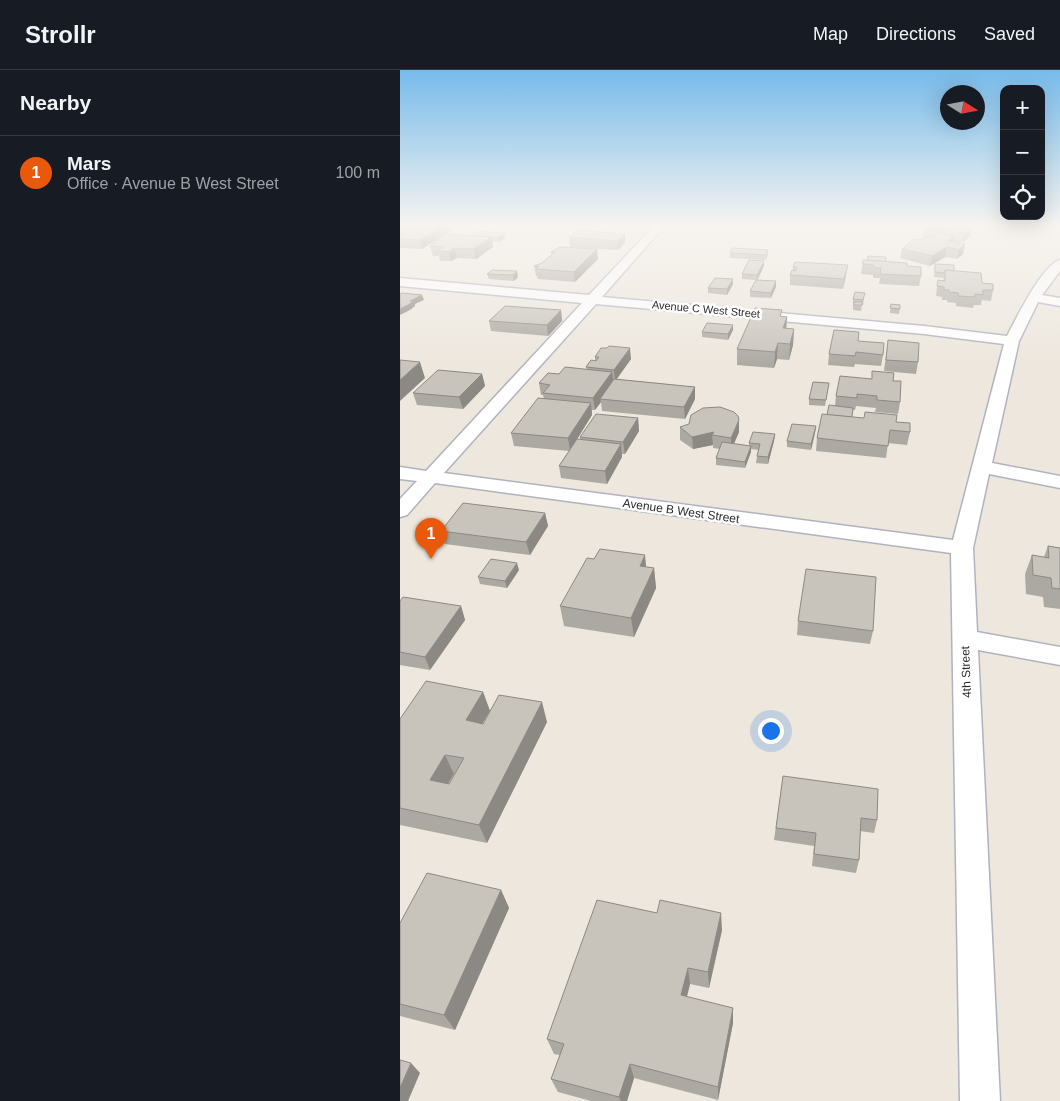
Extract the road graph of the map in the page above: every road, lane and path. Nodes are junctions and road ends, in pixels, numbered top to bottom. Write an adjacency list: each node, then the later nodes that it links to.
1 (618, 272): 5 (street)
2 (1053, 272): 4 (street, 4th Street)
3 (401, 283): 5 (street, Avenue C West Street)
4 (1034, 297): 6 (street); 7 (street, 4th Street)
5 (595, 298): 7 (street, Avenue C West Street); 10 (street)
6 (1060, 302)
7 (1012, 341): 8 (street, 4th Street)
8 (981, 467): 11 (street); 13 (street, 4th Street)
9 (400, 473): 10 (street, Avenue B West Street)
10 (430, 477): 12 (street); 13 (street, Avenue B West Street)
11 (1060, 482)
12 (400, 511)
13 (962, 548): 14 (street, 4th Street)
14 (965, 639): 15 (street); 16 (street, 4th Street)
15 (1060, 656)
16 (980, 1101)

